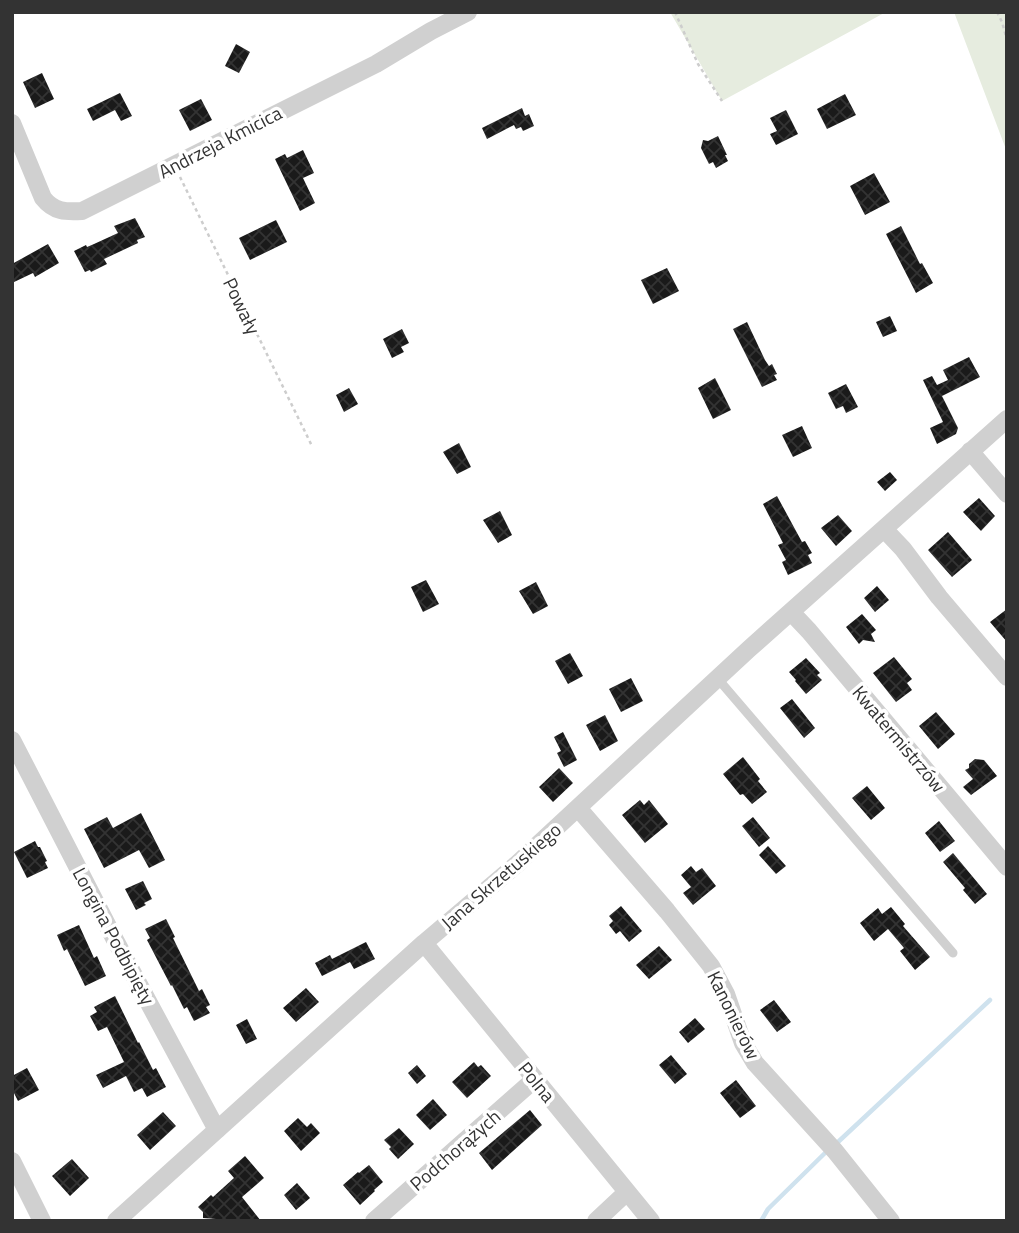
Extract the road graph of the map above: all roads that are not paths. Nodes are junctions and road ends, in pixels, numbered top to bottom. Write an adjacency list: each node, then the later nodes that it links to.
1 (468, 12): 2 (street, Andrzeja Kmicica)
2 (12, 123)
3 (1007, 419): 4 (street, Jana Skrzetuskiego)
4 (970, 451): 5 (street); 6 (street, Jana Skrzetuskiego)
5 (1007, 494)
6 (884, 529): 7 (street, Jana Skrzetuskiego); 8 (street)
7 (790, 612): 9 (street, Jana Skrzetuskiego); 12 (street, Kwatermistrzów)
8 (1007, 677)
9 (718, 679): 11 (street, Jana Skrzetuskiego); 14 (lane)
10 (12, 740): 16 (street, Longina Podbipięty)
11 (578, 808): 13 (street, Jana Skrzetuskiego); 24 (street, Kanonierów)
12 (1007, 867)
13 (424, 943): 15 (street, Polna); 16 (street, Jana Skrzetuskiego)
14 (953, 953)
15 (535, 1079): 18 (street, Polna); 21 (street, Podchorążych)
16 (217, 1130): 20 (street, Jana Skrzetuskiego)
17 (12, 1161): 19 (street)
18 (626, 1192): 22 (street); 23 (street, Polna)
19 (42, 1221)
20 (116, 1221)
21 (374, 1221)
22 (596, 1221)
23 (651, 1221)
24 (891, 1221)

